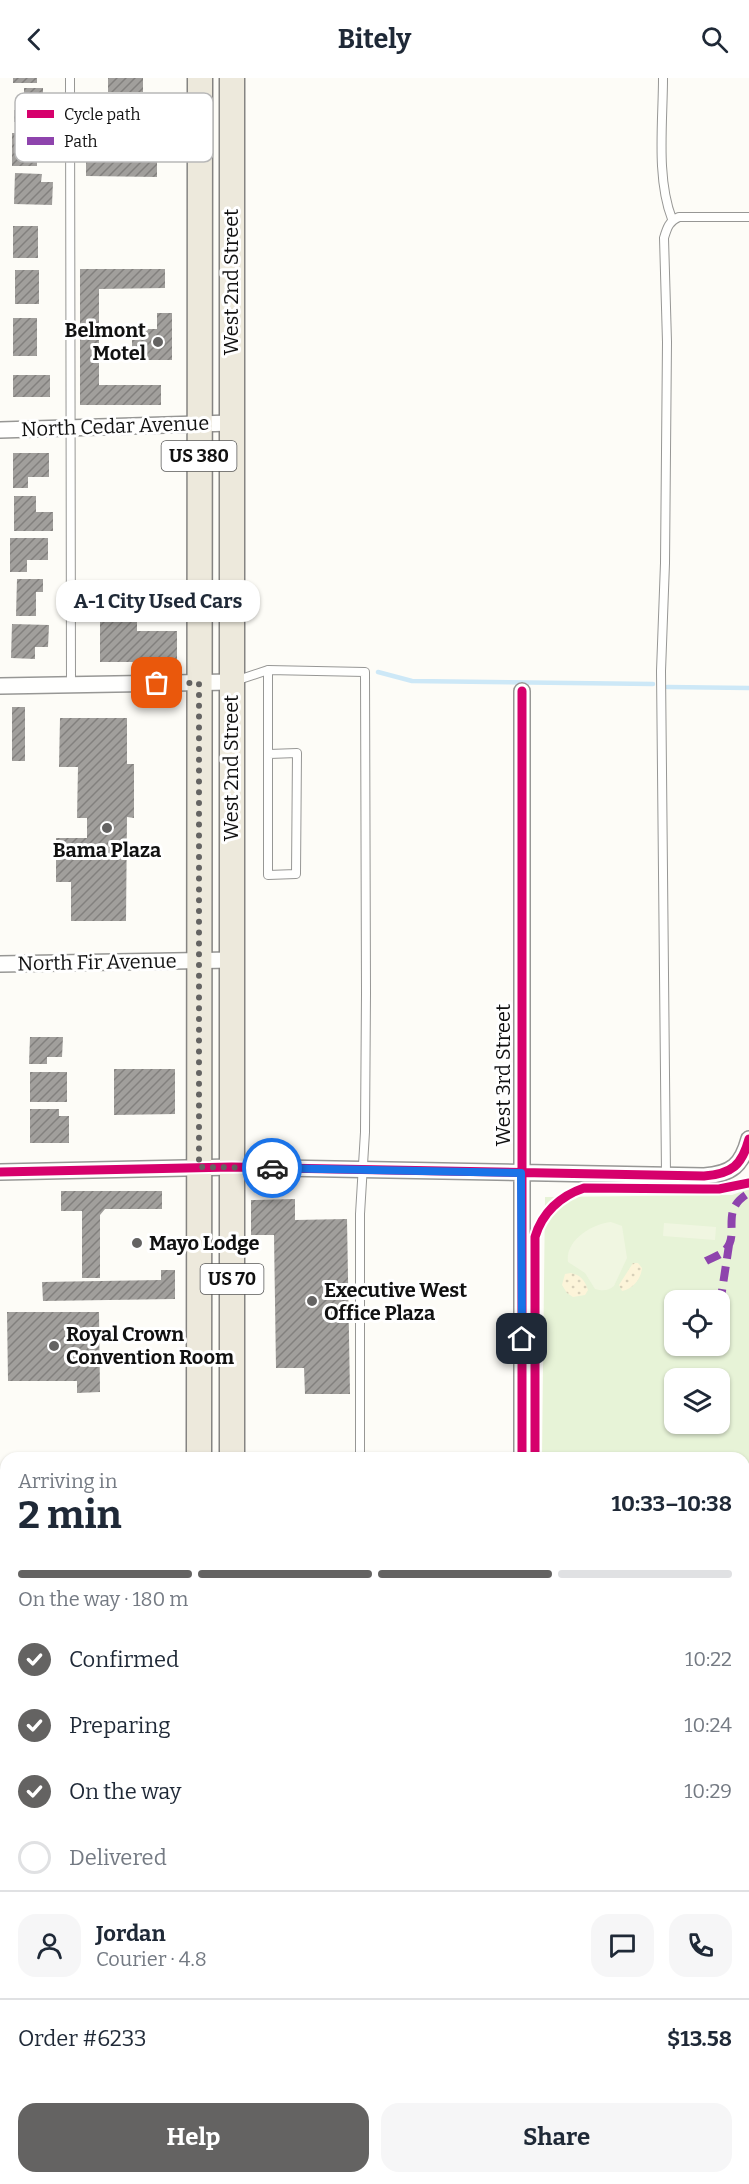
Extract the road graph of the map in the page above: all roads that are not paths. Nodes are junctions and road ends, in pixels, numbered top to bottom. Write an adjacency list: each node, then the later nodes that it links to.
1 (70, 78): 5 (lane)
2 (200, 78): 6 (main road, West 2nd Street / US 380)
3 (232, 78): 12 (main road, West 2nd Street / US 70)
4 (663, 78): 10 (lane)
5 (70, 93)
6 (200, 93)
7 (70, 162): 13 (lane)
8 (200, 162): 11 (main road, West 2nd Street / US 380)
9 (749, 217): 10 (lane)
10 (672, 219): 31 (lane)
11 (199, 423): 12 (street, North Cedar Avenue); 13 (street, North Cedar Avenue); 17 (main road, West 2nd Street / US 380)
12 (231, 423): 16 (main road, West 2nd Street / US 70)
13 (71, 428): 14 (street, North Cedar Avenue); 18 (lane)
14 (0, 430)
15 (268, 670): 16 (lane); 21 (lane); 28 (lane)
16 (231, 682): 17 (street); 23 (main road, West 2nd Street / US 70)
17 (199, 683): 18 (street); 22 (main road, West 2nd Street / US 380)
18 (71, 685): 19 (street)
19 (0, 686)
20 (522, 691): 30 (street, West 3rd Street)
21 (269, 754): 21 (lane)
22 (198, 960): 23 (street, North Fir Avenue); 24 (street, North Fir Avenue); 26 (main road, West 2nd Street / US 380)
23 (231, 960): 27 (main road, West 2nd Street / US 70)
24 (0, 964)
25 (749, 1139): 31 (street)
26 (199, 1167): 27 (street); 29 (street); 32 (main road, West 2nd Street / US 380)
27 (232, 1167): 28 (street); 33 (main road, West 2nd Street / US 70)
28 (363, 1170): 30 (street); 34 (lane)
29 (0, 1172)
30 (521, 1173): 31 (street); 35 (street, West 3rd Street)
31 (666, 1175)
32 (199, 1452)
33 (232, 1452)
34 (360, 1452)
35 (522, 1452)

